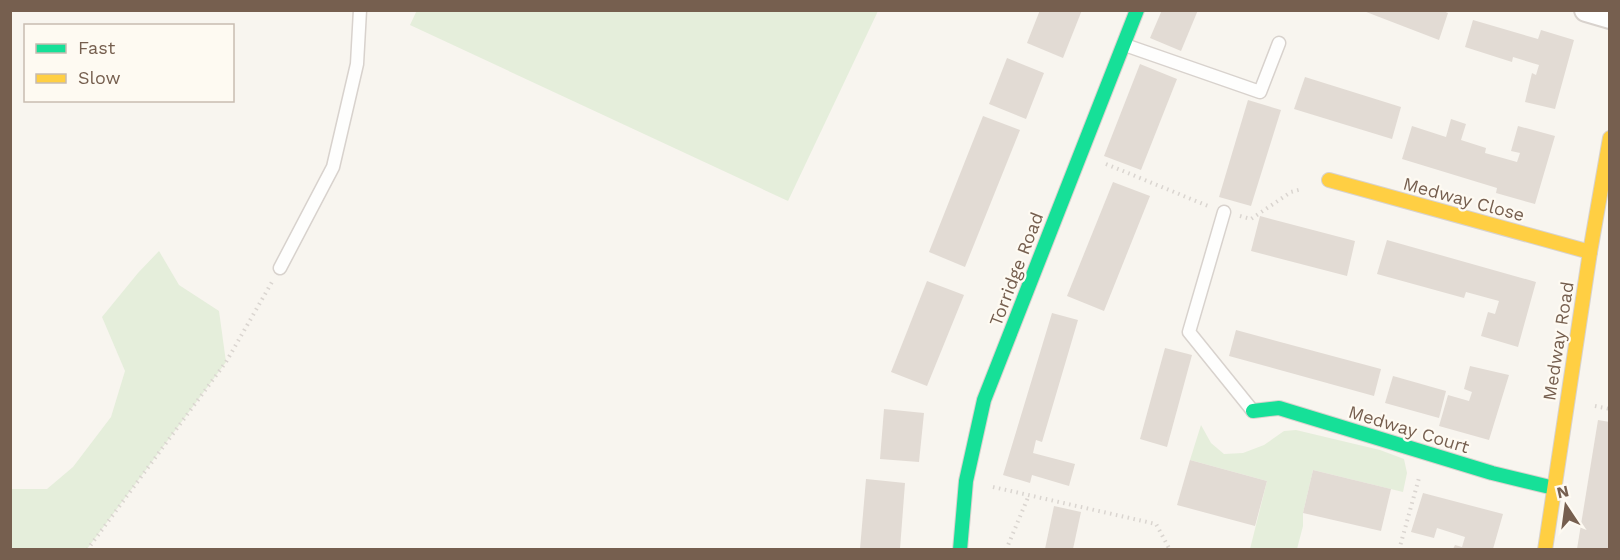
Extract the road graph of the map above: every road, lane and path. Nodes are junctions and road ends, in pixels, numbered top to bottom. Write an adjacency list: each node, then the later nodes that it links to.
1 (360, 10): 12 (lane)
2 (1137, 10): 6 (street, Torridge Road)
3 (1586, 10): 4 (street)
4 (1610, 17)
5 (1279, 43): 6 (lane)
6 (1124, 44): 8 (street, Torridge Road)
7 (1610, 138): 11 (street, Medway Road)
8 (1080, 154): 10 (path); 15 (street, Torridge Road)
9 (1329, 180): 10 (path); 11 (street, Medway Close)
10 (1224, 212): 13 (lane)
11 (1590, 252): 16 (street, Medway Road)
12 (280, 268): 18 (path)
13 (1253, 411): 14 (street, Medway Court)
14 (1426, 453): 16 (street, Medway Court); 22 (path)
15 (966, 481): 17 (path); 19 (street, Torridge Road)
16 (1554, 488): 23 (street, Medway Road)
17 (1029, 495): 20 (path); 21 (path)
18 (87, 549)
19 (960, 549)
20 (1005, 549)
21 (1170, 549)
22 (1399, 549)
23 (1545, 549)

